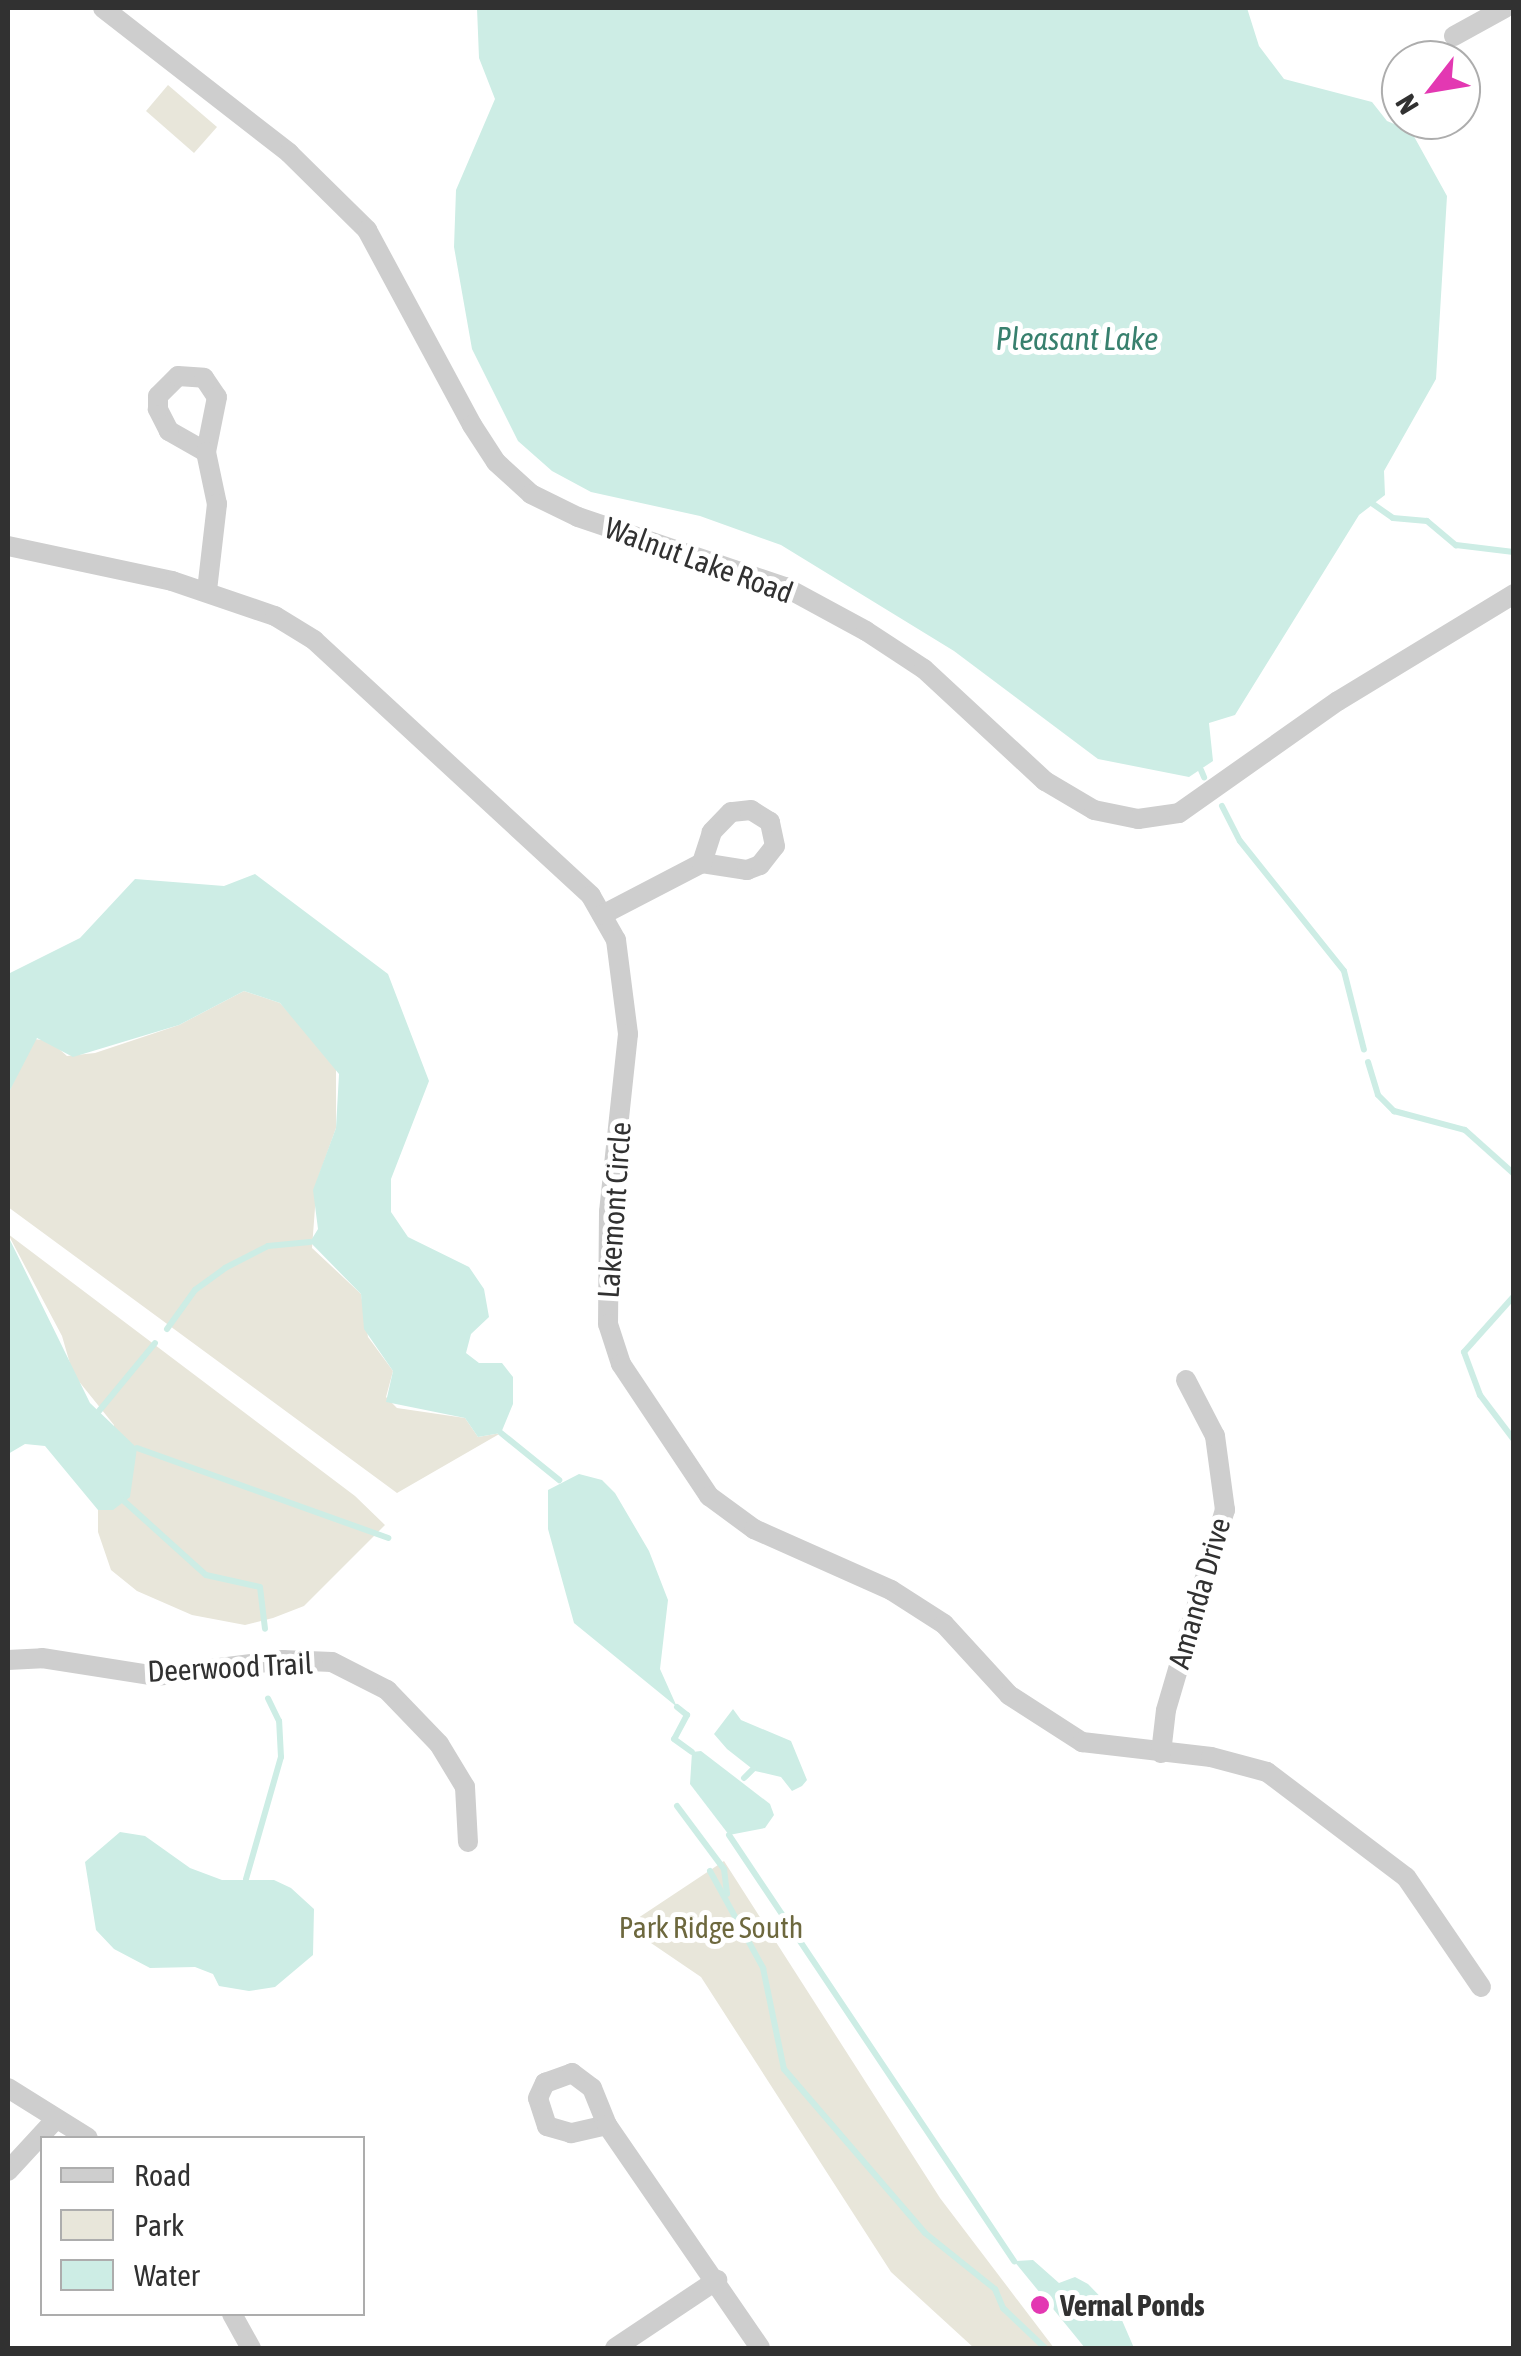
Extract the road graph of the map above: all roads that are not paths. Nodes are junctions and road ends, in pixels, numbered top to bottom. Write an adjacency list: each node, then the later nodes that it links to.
1 (103, 8): 7 (street, Walnut Lake Road)
2 (1505, 8): 3 (street)
3 (1454, 36)
4 (206, 452): 6 (street)
5 (8, 546): 6 (street, Lakemont Circle)
6 (207, 590): 9 (street, Lakemont Circle)
7 (1514, 594)
8 (702, 864): 9 (street)
9 (602, 915): 12 (street, Lakemont Circle)
10 (1186, 1380): 12 (street, Amanda Drive)
11 (8, 1660): 13 (street, Deerwood Trail)
12 (1161, 1753): 14 (street, Lakemont Circle)
13 (468, 1842)
14 (1481, 1987)
15 (8, 2088): 16 (street)
16 (56, 2119): 19 (street); 20 (street)
17 (606, 2125): 22 (street)
18 (40, 2136): 21 (street)
19 (40, 2136)
20 (85, 2136)
21 (8, 2171)
22 (717, 2280): 25 (street); 26 (street)
23 (233, 2316): 24 (street)
24 (250, 2348)
25 (615, 2348)
26 (760, 2348)

